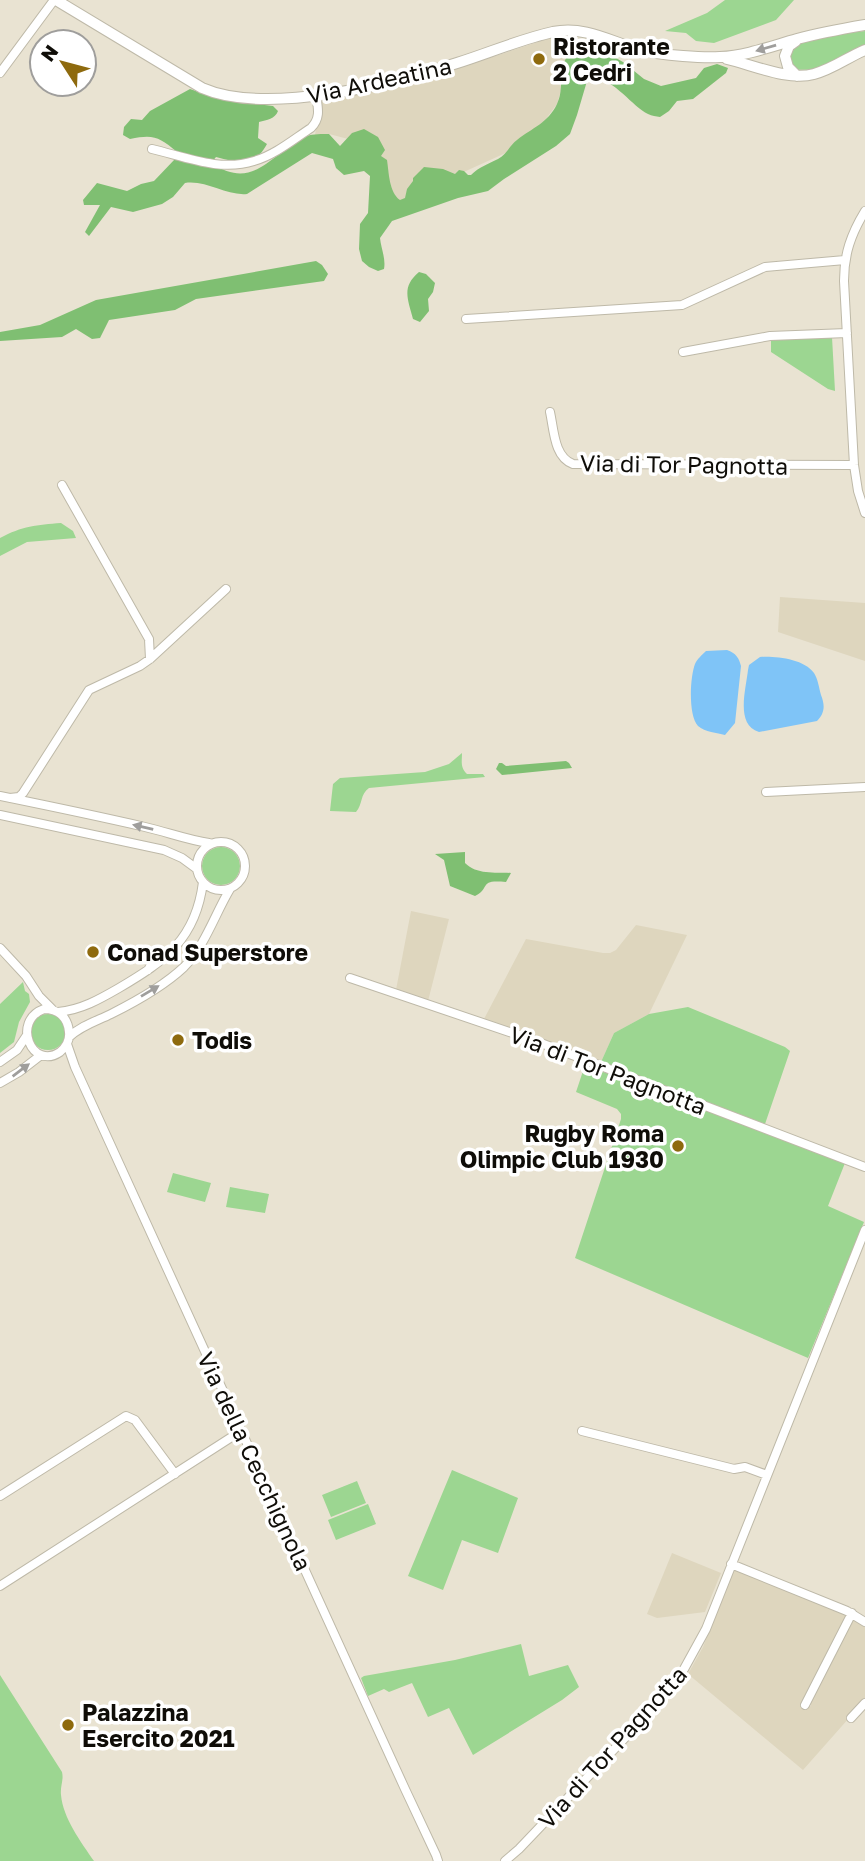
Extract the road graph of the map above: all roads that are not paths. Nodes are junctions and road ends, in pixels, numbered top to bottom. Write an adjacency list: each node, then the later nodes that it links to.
1 (55, 0): 6 (street); 8 (main road, Via Ardeatina)
2 (865, 27): 3 (main road, Via Ardeatina)
3 (811, 35): 5 (main road, Via Ardeatina, one-way to 5); 7 (main road)
4 (865, 50): 7 (main road, Via Ardeatina)
5 (720, 57): 7 (main road, Via Ardeatina); 8 (main road, Via Ardeatina)
6 (0, 73)
7 (798, 76)
8 (316, 95): 9 (street)
9 (152, 149)
10 (865, 211): 11 (street)
11 (845, 260): 12 (street); 13 (street)
12 (466, 319)
13 (847, 333): 14 (street); 16 (street)
14 (683, 352)
15 (551, 412): 16 (street, Via di Tor Pagnotta)
16 (855, 465): 18 (street)
17 (62, 485): 20 (street)
18 (865, 513)
19 (226, 589): 20 (street)
20 (150, 659): 21 (street)
21 (31, 780): 25 (street); 26 (street)
22 (865, 787): 23 (street)
23 (766, 792)
24 (0, 796): 25 (street)
25 (10, 798): 26 (street)
26 (34, 803): 28 (street, one-way to 26)
27 (0, 815): 29 (street)
28 (209, 843): 29 (street); 31 (street)
29 (197, 869): 30 (street)
30 (203, 882): 31 (street); 32 (street)
31 (230, 889): 40 (street, one-way to 31)
32 (176, 947): 34 (street); 34 (street)
33 (0, 948): 36 (street)
34 (146, 972): 37 (street)
35 (350, 978): 46 (street, Via di Tor Pagnotta)
36 (35, 990): 37 (street); 38 (street)
37 (55, 1011): 38 (street); 40 (street)
38 (34, 1015): 39 (street)
39 (27, 1035): 41 (street); 43 (street)
40 (68, 1040): 42 (street); 44 (street, Via della Cecchignola)
41 (41, 1055): 42 (street); 45 (street, one-way to 41)
42 (54, 1055): 44 (street)
43 (0, 1062)
44 (75, 1067): 48 (street, Via della Cecchignola)
45 (0, 1083)
46 (865, 1167)
47 (865, 1230): 51 (street, Via di Tor Pagnotta)
48 (241, 1431): 50 (street); 60 (street, Via della Cecchignola)
49 (582, 1431): 51 (street)
50 (175, 1474): 52 (street); 54 (street)
51 (767, 1475): 53 (street, Via di Tor Pagnotta)
52 (0, 1496)
53 (731, 1564): 55 (street); 61 (street, Via di Tor Pagnotta)
54 (0, 1586)
55 (852, 1613): 56 (street); 58 (street)
56 (865, 1622)
57 (865, 1703): 59 (street)
58 (806, 1705)
59 (851, 1718)
60 (439, 1859)
61 (508, 1861)

